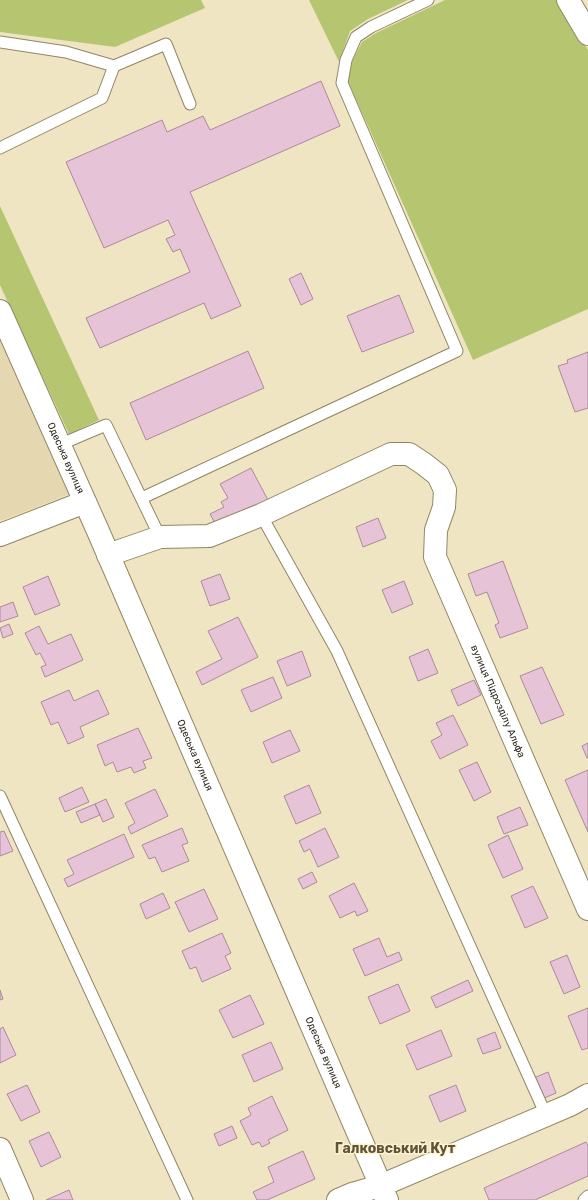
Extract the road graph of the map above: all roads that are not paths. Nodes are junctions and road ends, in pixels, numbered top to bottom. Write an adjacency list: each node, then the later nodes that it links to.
1 (428, 0): 10 (lane)
2 (568, 0): 3 (street)
3 (588, 34)
4 (0, 42): 5 (lane)
5 (114, 66): 6 (lane); 7 (lane)
6 (190, 104)
7 (0, 148)
8 (0, 311): 9 (street, Одеська вулиця)
9 (60, 445): 10 (lane); 11 (street, Одеська вулиця)
10 (142, 498): 14 (lane)
11 (85, 502): 13 (street); 15 (street, Одеська вулиця)
12 (261, 515): 14 (street); 17 (street, вулиця Підрозділу Альфа); 19 (lane)
13 (0, 534)
14 (160, 537): 15 (street)
15 (108, 555): 21 (street, Одеська вулиця)
16 (0, 796): 24 (lane)
17 (588, 909)
18 (588, 1095): 19 (street)
19 (546, 1115): 21 (street)
20 (0, 1149): 23 (street)
21 (384, 1193): 25 (street)
22 (588, 1196): 26 (lane)
23 (22, 1200)
24 (187, 1200)
25 (338, 1200)
26 (584, 1200)

